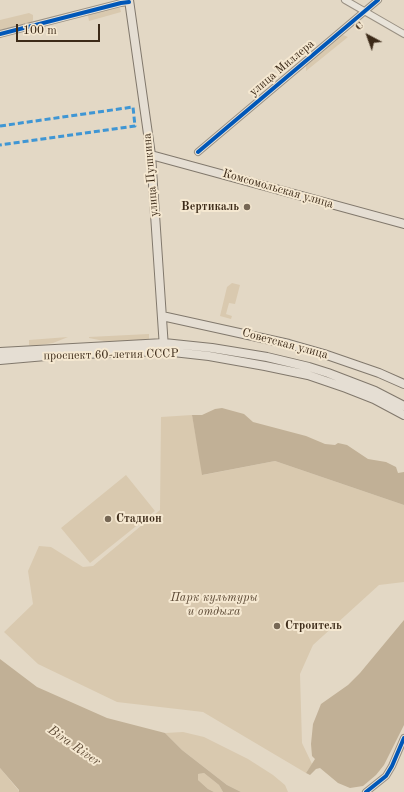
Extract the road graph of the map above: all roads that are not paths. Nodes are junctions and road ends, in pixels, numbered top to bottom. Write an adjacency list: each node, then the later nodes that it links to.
1 (345, 0): 4 (street)
2 (378, 0): 4 (street, улица Миллера)
3 (129, 1): 5 (street); 8 (main road, улица Пушкина)
4 (364, 12): 6 (street); 7 (street, улица Миллера)
5 (0, 34)
6 (404, 34)
7 (198, 152)
8 (151, 155): 9 (main road, Комсомольская улица); 10 (main road, улица Пушкина)
9 (404, 224)
10 (162, 316): 11 (main road, улица Пушкина); 14 (main road, Советская улица)
11 (164, 347): 12 (main road, проспект 60-летия СССР); 13 (main road, проспект 60-летия СССР); 15 (main road, проспект 60-летия СССР); 16 (main road, проспект 60-летия СССР)
12 (0, 352)
13 (0, 360)
14 (404, 384)
15 (404, 406)
16 (404, 415)
17 (404, 738): 18 (street)
18 (366, 792)

